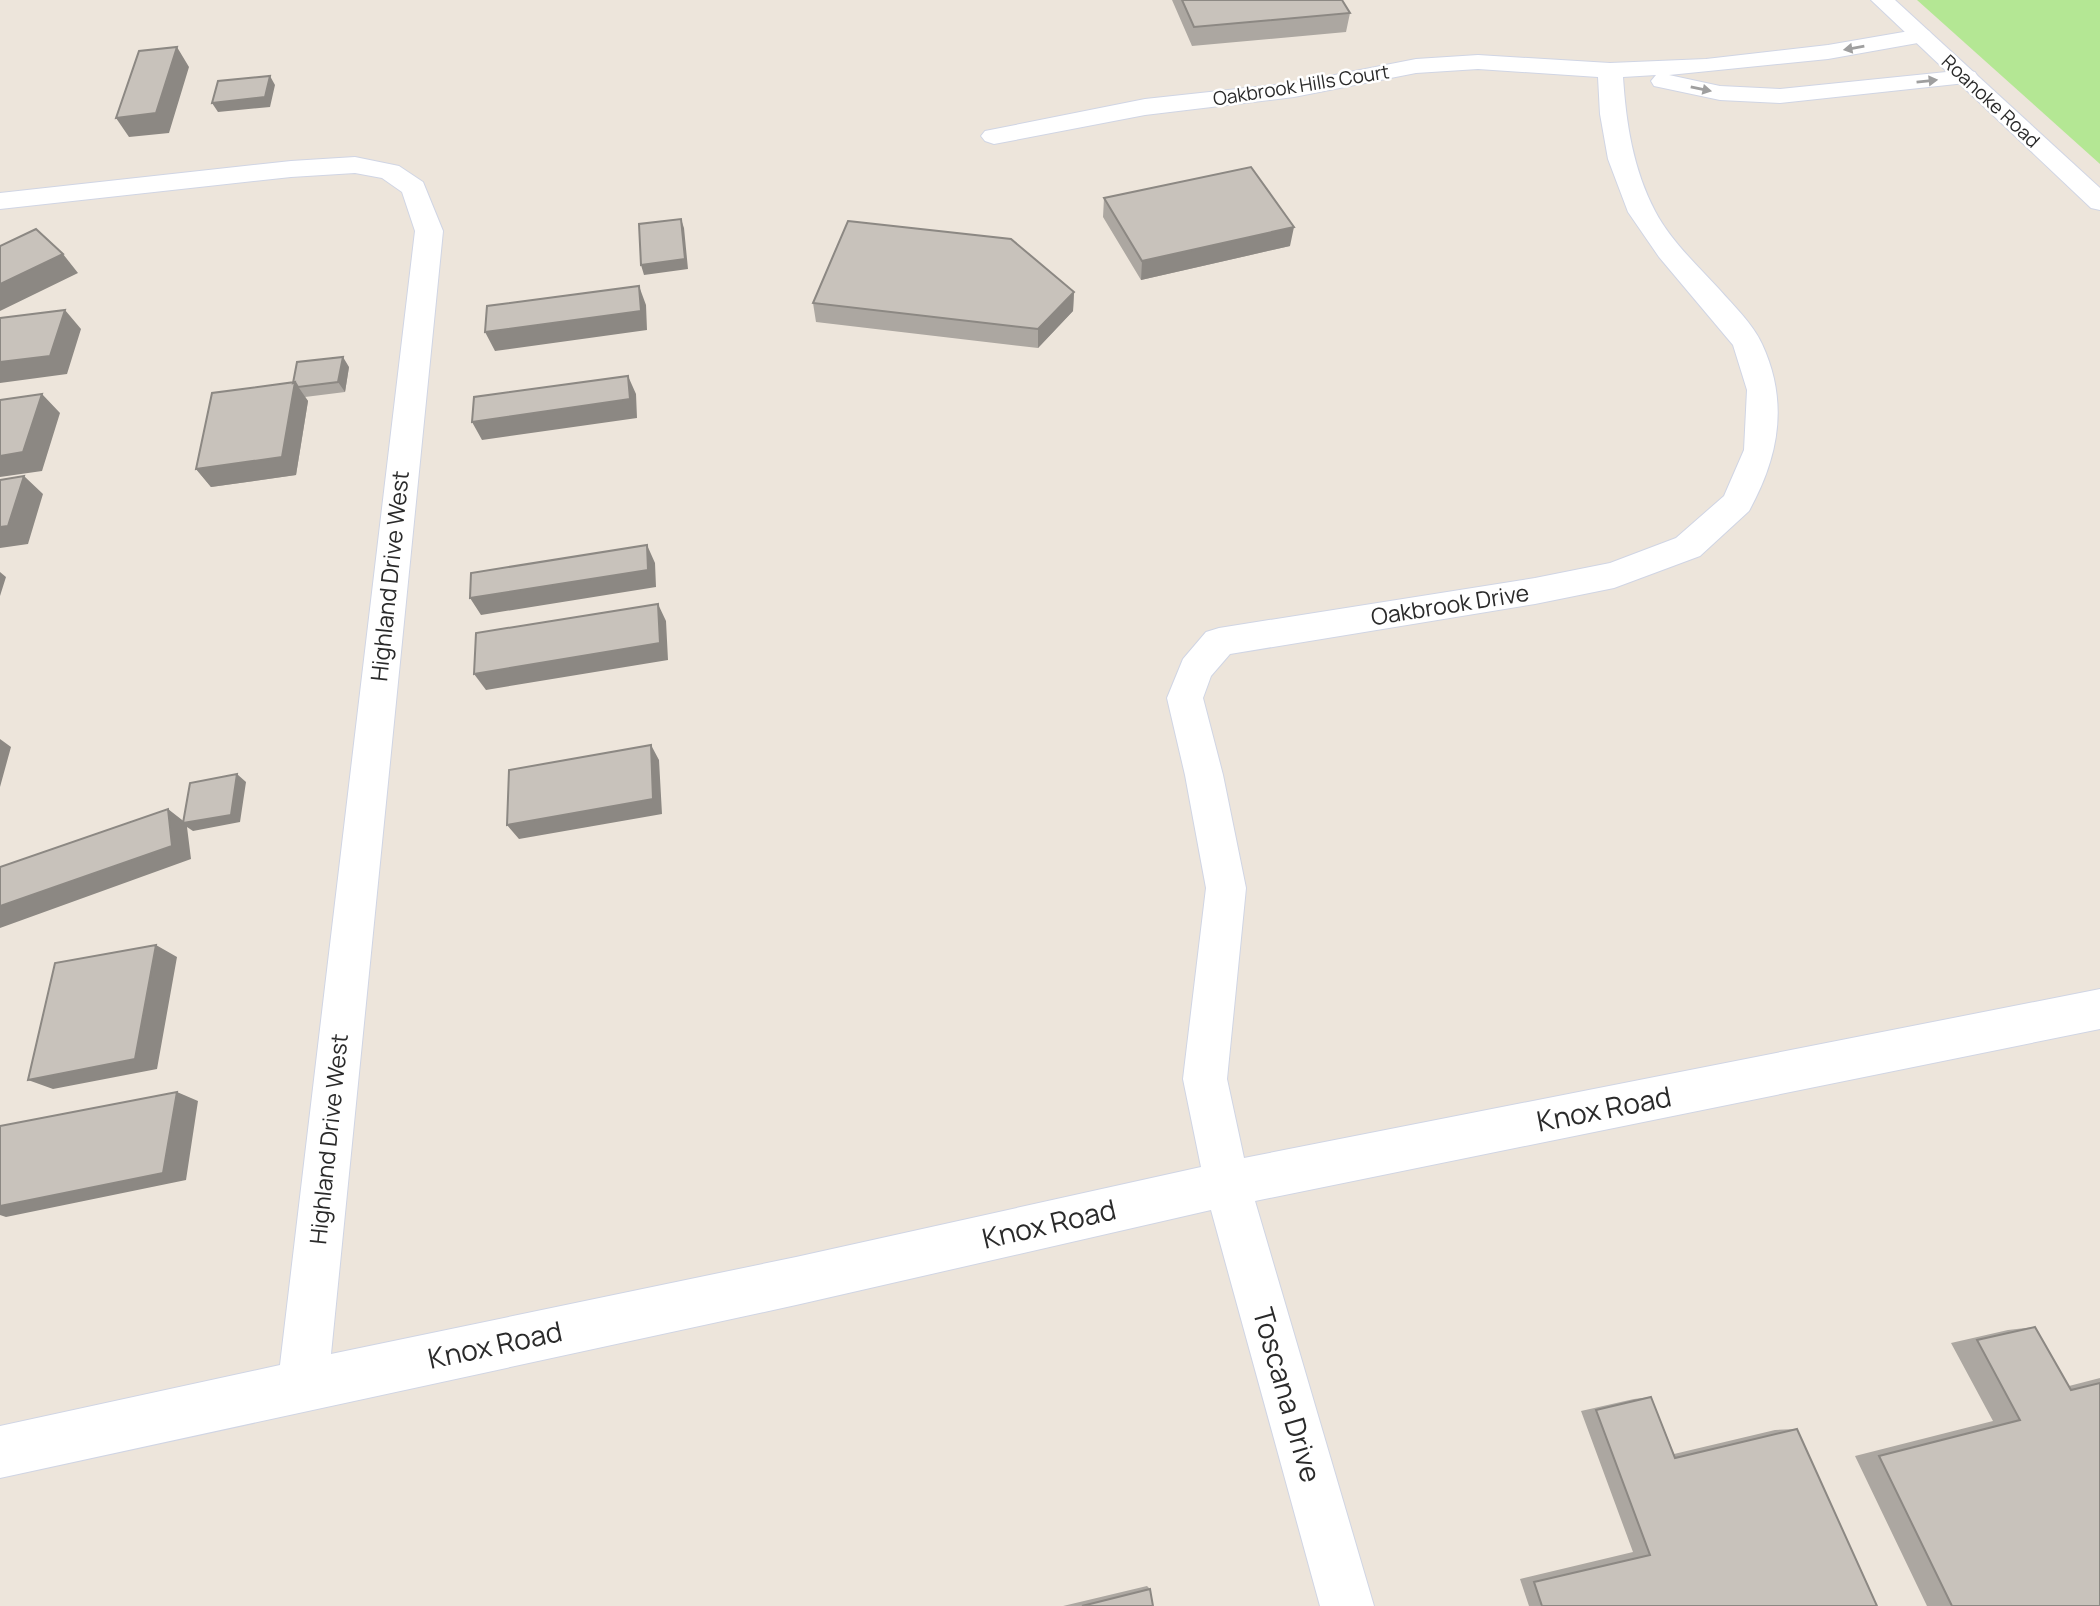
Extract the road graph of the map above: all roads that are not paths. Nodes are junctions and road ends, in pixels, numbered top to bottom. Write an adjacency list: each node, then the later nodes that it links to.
1 (1882, 0): 2 (street, Roanoke Road)
2 (1921, 36): 3 (street, Oakbrook Hills Court, one-way to 3); 4 (street, Roanoke Road)
3 (1610, 70): 4 (street, Oakbrook Hills Court, one-way to 4); 5 (street, Oakbrook Hills Court); 9 (street, Oakbrook Drive)
4 (1966, 77): 7 (street, Roanoke Road)
5 (994, 136)
6 (0, 201): 10 (street, Highland Drive West)
7 (2100, 202)
8 (2100, 1009): 9 (street, Knox Road)
9 (1227, 1184): 10 (street, Knox Road); 12 (street, Toscana Drive)
10 (303, 1385): 11 (street, Knox Road)
11 (0, 1452)
12 (1347, 1606)

